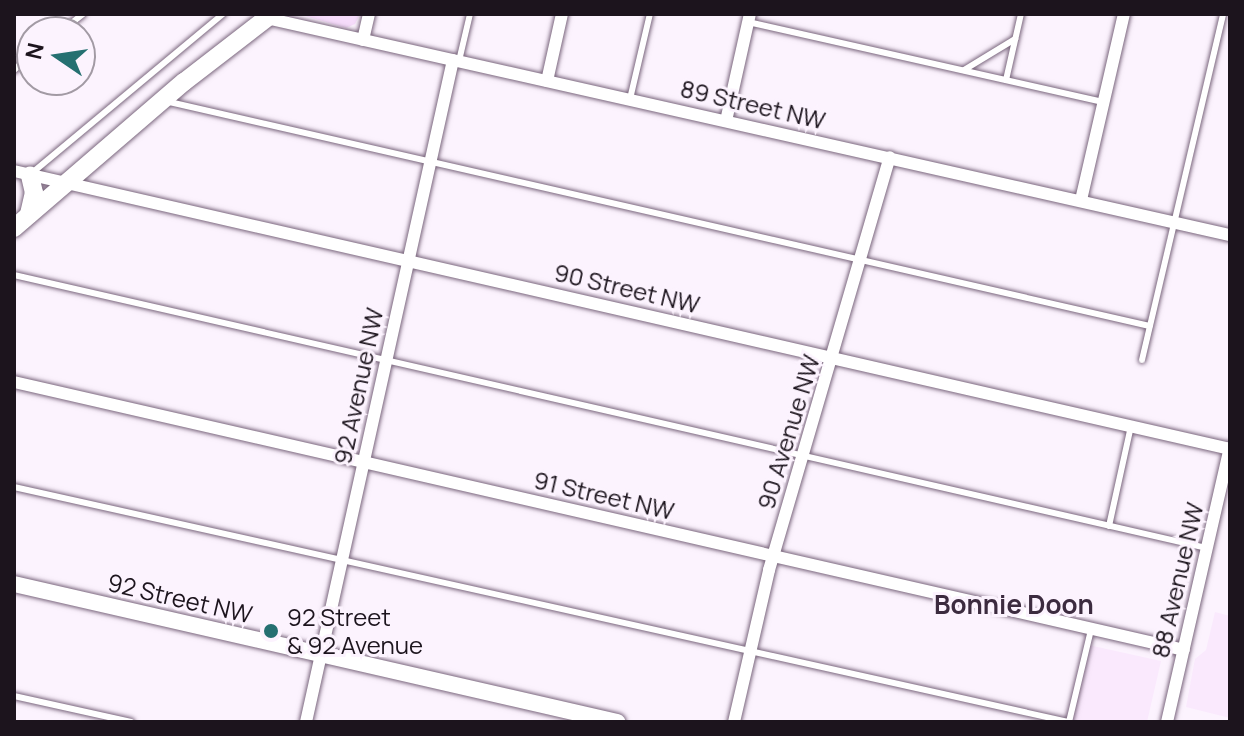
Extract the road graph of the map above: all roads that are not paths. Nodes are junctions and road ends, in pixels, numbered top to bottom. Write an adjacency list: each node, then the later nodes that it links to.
1 (223, 14): 23 (lane)
2 (369, 14): 12 (street)
3 (470, 14): 13 (lane)
4 (562, 14): 16 (street)
5 (650, 14): 17 (lane)
6 (1021, 14): 11 (lane)
7 (1124, 14): 19 (street)
8 (1223, 14): 27 (lane)
9 (269, 16): 12 (street, 89 Street NW); 18 (main road)
10 (749, 18): 14 (lane); 20 (street)
11 (1015, 39): 14 (lane); 15 (lane)
12 (363, 40): 13 (street, 89 Street NW)
13 (456, 60): 16 (street, 89 Street NW); 22 (street, 92 Avenue NW)
14 (964, 70): 15 (lane)
15 (1006, 80): 19 (lane)
16 (547, 81): 17 (street, 89 Street NW)
17 (630, 99): 20 (street, 89 Street NW)
18 (162, 100): 22 (lane); 24 (main road)
19 (1104, 102): 25 (street)
20 (726, 121): 21 (street, 89 Street NW)
21 (890, 157): 25 (street, 89 Street NW); 29 (street, 90 Avenue NW)
22 (430, 161): 29 (lane); 30 (street, 92 Avenue NW)
23 (22, 173): 24 (street, 90 Street NW); 26 (main road)
24 (66, 182): 26 (main road); 30 (street, 90 Street NW)
25 (1081, 200): 27 (street, 89 Street NW)
26 (21, 222)
27 (1176, 223): 28 (street, 89 Street NW); 32 (lane)
28 (1230, 235)
29 (864, 259): 32 (lane); 33 (street, 90 Avenue NW)
30 (408, 261): 33 (street, 90 Street NW); 34 (street, 92 Avenue NW)
31 (14, 275): 34 (lane)
32 (1150, 326): 35 (lane)
33 (834, 358): 37 (street, 90 Street NW); 39 (street, 90 Avenue NW)
34 (386, 359): 39 (lane); 40 (street, 92 Avenue NW)
35 (1142, 360)
36 (14, 382): 40 (street, 91 Street NW)
37 (1131, 426): 38 (street, 90 Street NW); 43 (lane)
38 (1230, 448): 42 (street, 88 Avenue NW)
39 (803, 456): 43 (lane); 45 (street, 90 Avenue NW)
40 (363, 463): 45 (street, 91 Street NW); 46 (street, 92 Avenue NW)
41 (14, 487): 46 (lane)
42 (1225, 492): 44 (street, 88 Avenue NW)
43 (1109, 526): 44 (lane)
44 (1207, 548): 50 (street, 88 Avenue NW)
45 (773, 556): 48 (street, 91 Street NW); 49 (street, 90 Avenue NW)
46 (342, 560): 49 (lane); 51 (street, 92 Avenue NW)
47 (14, 584): 51 (street, 92 Street NW)
48 (1091, 630): 50 (street, 91 Street NW); 57 (lane)
49 (751, 650): 56 (street, 90 Avenue NW); 57 (lane)
50 (1184, 650): 58 (street, 88 Avenue NW)
51 (321, 655): 54 (street, 92 Avenue NW); 55 (street, 92 Street NW)
52 (14, 696): 53 (lane)
53 (131, 722)
54 (306, 722)
55 (617, 722)
56 (734, 722)
57 (1069, 722)
58 (1167, 722)

